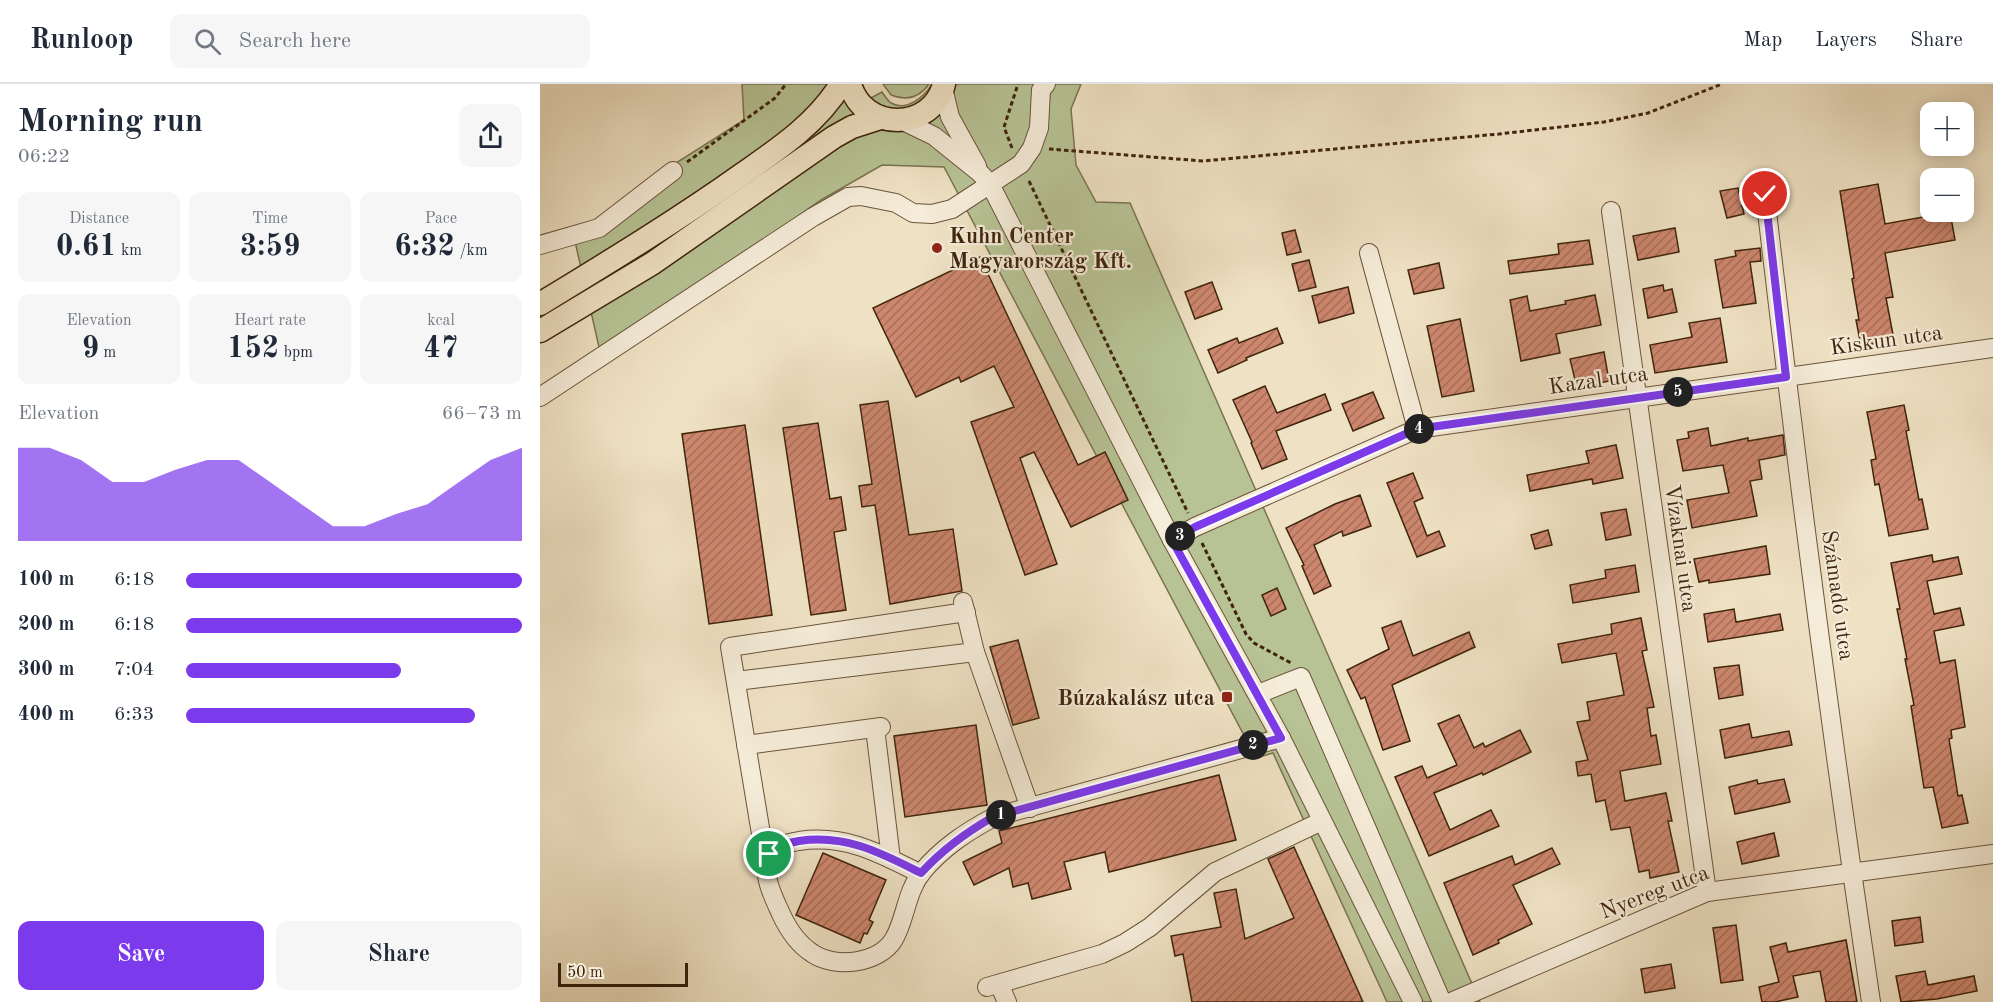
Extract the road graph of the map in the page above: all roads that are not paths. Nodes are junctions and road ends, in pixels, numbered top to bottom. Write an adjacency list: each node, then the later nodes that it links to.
1 (841, 84): 13 (main road)
2 (850, 84): 5 (main road)
3 (1046, 84): 8 (street)
4 (944, 86): 6 (main road); 8 (street)
5 (880, 118): 6 (main road); 14 (main road)
6 (903, 121): 8 (street)
7 (673, 171): 11 (street)
8 (985, 178): 17 (street); 20 (street)
9 (1765, 194): 16 (street, Számadó utca)
10 (1611, 211): 18 (street, Vízaknai utca)
11 (540, 245)
12 (1369, 253): 19 (street)
13 (540, 304)
14 (540, 331)
15 (1993, 348): 16 (street, Kiskun utca)
16 (1786, 377): 18 (street, Kazal utca); 32 (street, Számadó utca)
17 (540, 397)
18 (1637, 398): 19 (street, Kazal utca); 33 (street, Vízaknai utca)
19 (1417, 429): 20 (street, Kazal utca)
20 (1172, 540): 23 (street)
21 (975, 652): 22 (street); 22 (street); 26 (street)
22 (736, 681): 25 (street)
23 (1258, 694): 24 (street); 36 (street)
24 (1281, 738): 26 (street); 27 (street)
25 (746, 745): 29 (street); 30 (street)
26 (1030, 808): 31 (street)
27 (1322, 821): 34 (street); 35 (street)
28 (1993, 854): 32 (street, Nyereg utca)
29 (891, 859): 30 (street); 31 (street)
30 (766, 864): 31 (street)
31 (921, 873)
32 (1852, 874): 33 (street, Nyereg utca); 38 (street, Számadó utca)
33 (1707, 891): 37 (street, Nyereg utca)
34 (1007, 1002)
35 (1413, 1002)
36 (1442, 1002)
37 (1451, 1002)
38 (1871, 1002)

